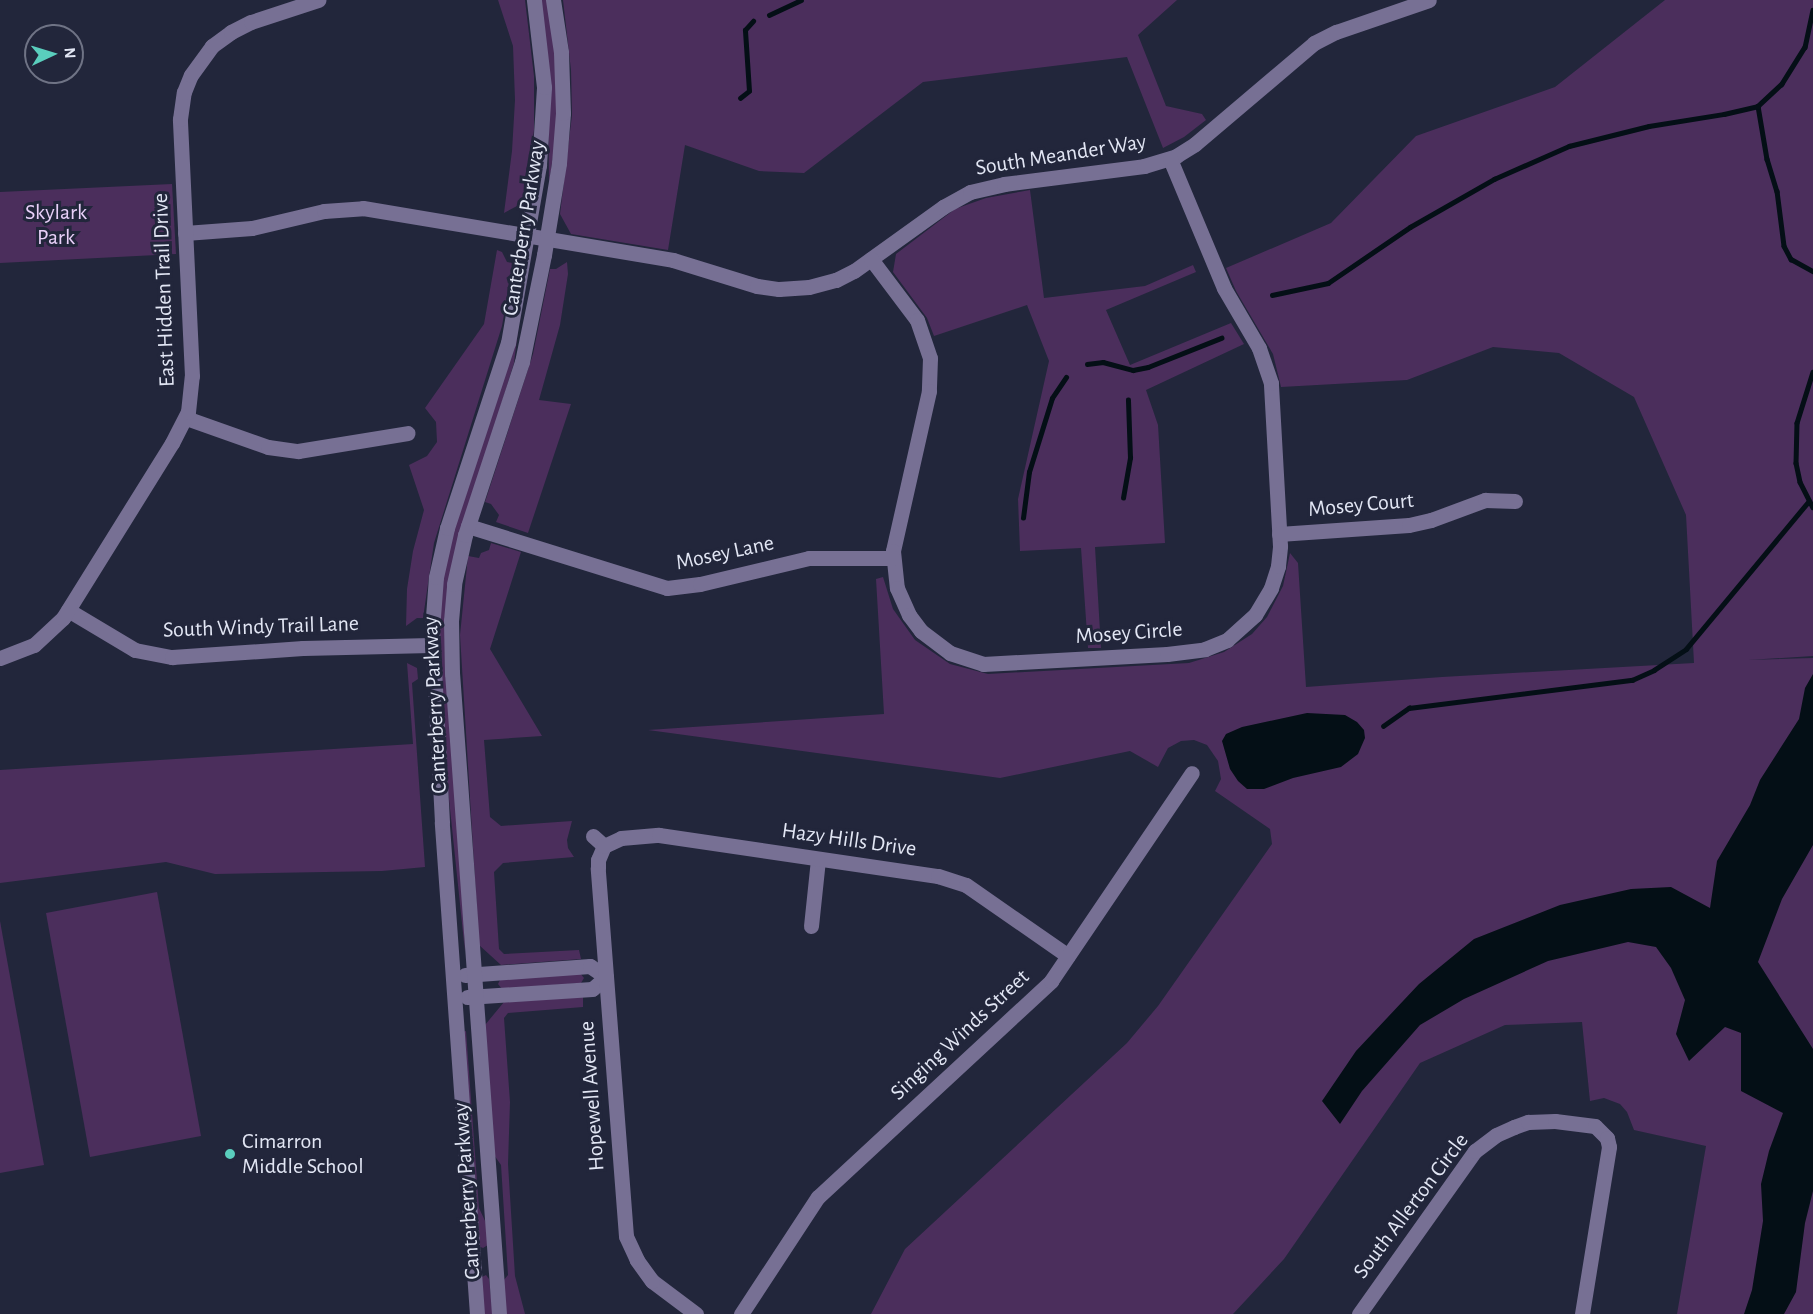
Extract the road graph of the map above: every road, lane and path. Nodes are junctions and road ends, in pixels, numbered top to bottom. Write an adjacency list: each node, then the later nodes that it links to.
1 (318, 0): 6 (street, East Hidden Trail Drive)
2 (534, 0): 7 (street, Canterberry Parkway)
3 (553, 0): 8 (street, Canterberry Parkway)
4 (1429, 0): 5 (street, South Meander Way)
5 (1170, 159): 9 (street, South Meander Way); 14 (street, Mosey Circle)
6 (185, 232): 7 (street, South Meander Way); 10 (street, East Hidden Trail Drive)
7 (527, 236): 8 (street, South Meander Way); 17 (street, Canterberry Parkway)
8 (546, 240): 9 (street, South Meander Way); 13 (street, Canterberry Parkway)
9 (871, 259): 15 (street, Mosey Circle)
10 (186, 418): 11 (street); 16 (street, East Hidden Trail Drive)
11 (408, 433)
12 (1515, 501): 14 (street, Mosey Court)
13 (468, 526): 15 (street, Mosey Lane); 24 (street, Canterberry Parkway)
14 (1279, 534): 15 (street, Mosey Circle)
15 (893, 558)
16 (68, 610): 17 (street, South Windy Trail Lane); 18 (street, East Hidden Trail Drive)
17 (431, 645): 25 (street, Canterberry Parkway)
18 (0, 658)
19 (1192, 773): 23 (street, Singing Winds Street)
20 (599, 841): 21 (street, Hazy Hills Drive); 26 (street, Hopewell Avenue)
21 (818, 859): 22 (street); 23 (street, Hazy Hills Drive)
22 (810, 926)
23 (1068, 956): 32 (street, Singing Winds Street)
24 (474, 974): 25 (street); 26 (street); 27 (street, Canterberry Parkway)
25 (453, 975): 28 (street, Canterberry Parkway)
26 (606, 977): 27 (street); 31 (street, Hopewell Avenue)
27 (476, 997): 28 (street); 30 (street, Canterberry Parkway)
28 (455, 998): 29 (street, Canterberry Parkway)
29 (477, 1314)
30 (499, 1314)
31 (696, 1314)
32 (741, 1314)
33 (1359, 1314): 34 (street, South Allerton Circle)
34 (1582, 1314)

